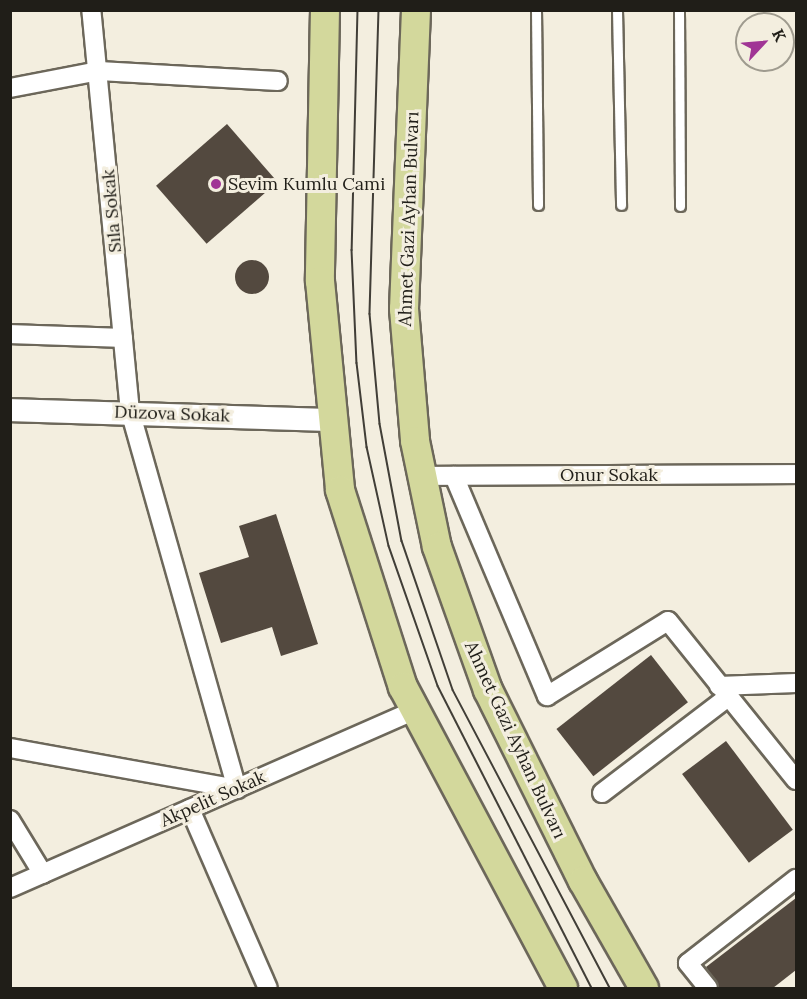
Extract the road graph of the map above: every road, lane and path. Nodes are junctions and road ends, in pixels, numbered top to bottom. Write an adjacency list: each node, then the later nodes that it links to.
1 (91, 10): 7 (street, Sıla Sokak)
2 (325, 10): 17 (main road)
3 (416, 10): 19 (main road, Ahmet Gazi Ayhan Bulvarı)
4 (536, 10): 10 (lane)
5 (617, 10): 11 (lane)
6 (679, 10): 12 (lane)
7 (99, 71): 8 (street); 9 (street); 14 (street, Sıla Sokak)
8 (278, 81)
9 (10, 88)
10 (538, 205)
11 (621, 205)
12 (680, 206)
13 (10, 334): 14 (street)
14 (123, 338): 16 (street, Sıla Sokak)
15 (10, 410): 16 (street, Düzova Sokak)
16 (130, 412): 17 (street, Düzova Sokak); 26 (street, Sıla Sokak)
17 (334, 420): 23 (main road)
18 (796, 474): 20 (street, Onur Sokak)
19 (421, 476): 20 (street, Onur Sokak); 35 (main road, Ahmet Gazi Ayhan Bulvarı)
20 (454, 476): 22 (street)
21 (796, 683): 22 (street)
22 (724, 691): 25 (street); 27 (street)
23 (415, 710): 26 (street, Akpelit Sokak); 34 (main road)
24 (10, 748): 26 (street)
25 (796, 780)
26 (237, 789): 28 (street, Akpelit Sokak)
27 (602, 793)
28 (190, 809): 30 (street, Akpelit Sokak); 33 (street)
29 (10, 820): 30 (street)
30 (43, 874): 32 (street, Akpelit Sokak)
31 (796, 879): 36 (street)
32 (10, 888)
33 (268, 988)
34 (563, 988)
35 (644, 988)
36 (708, 988)

